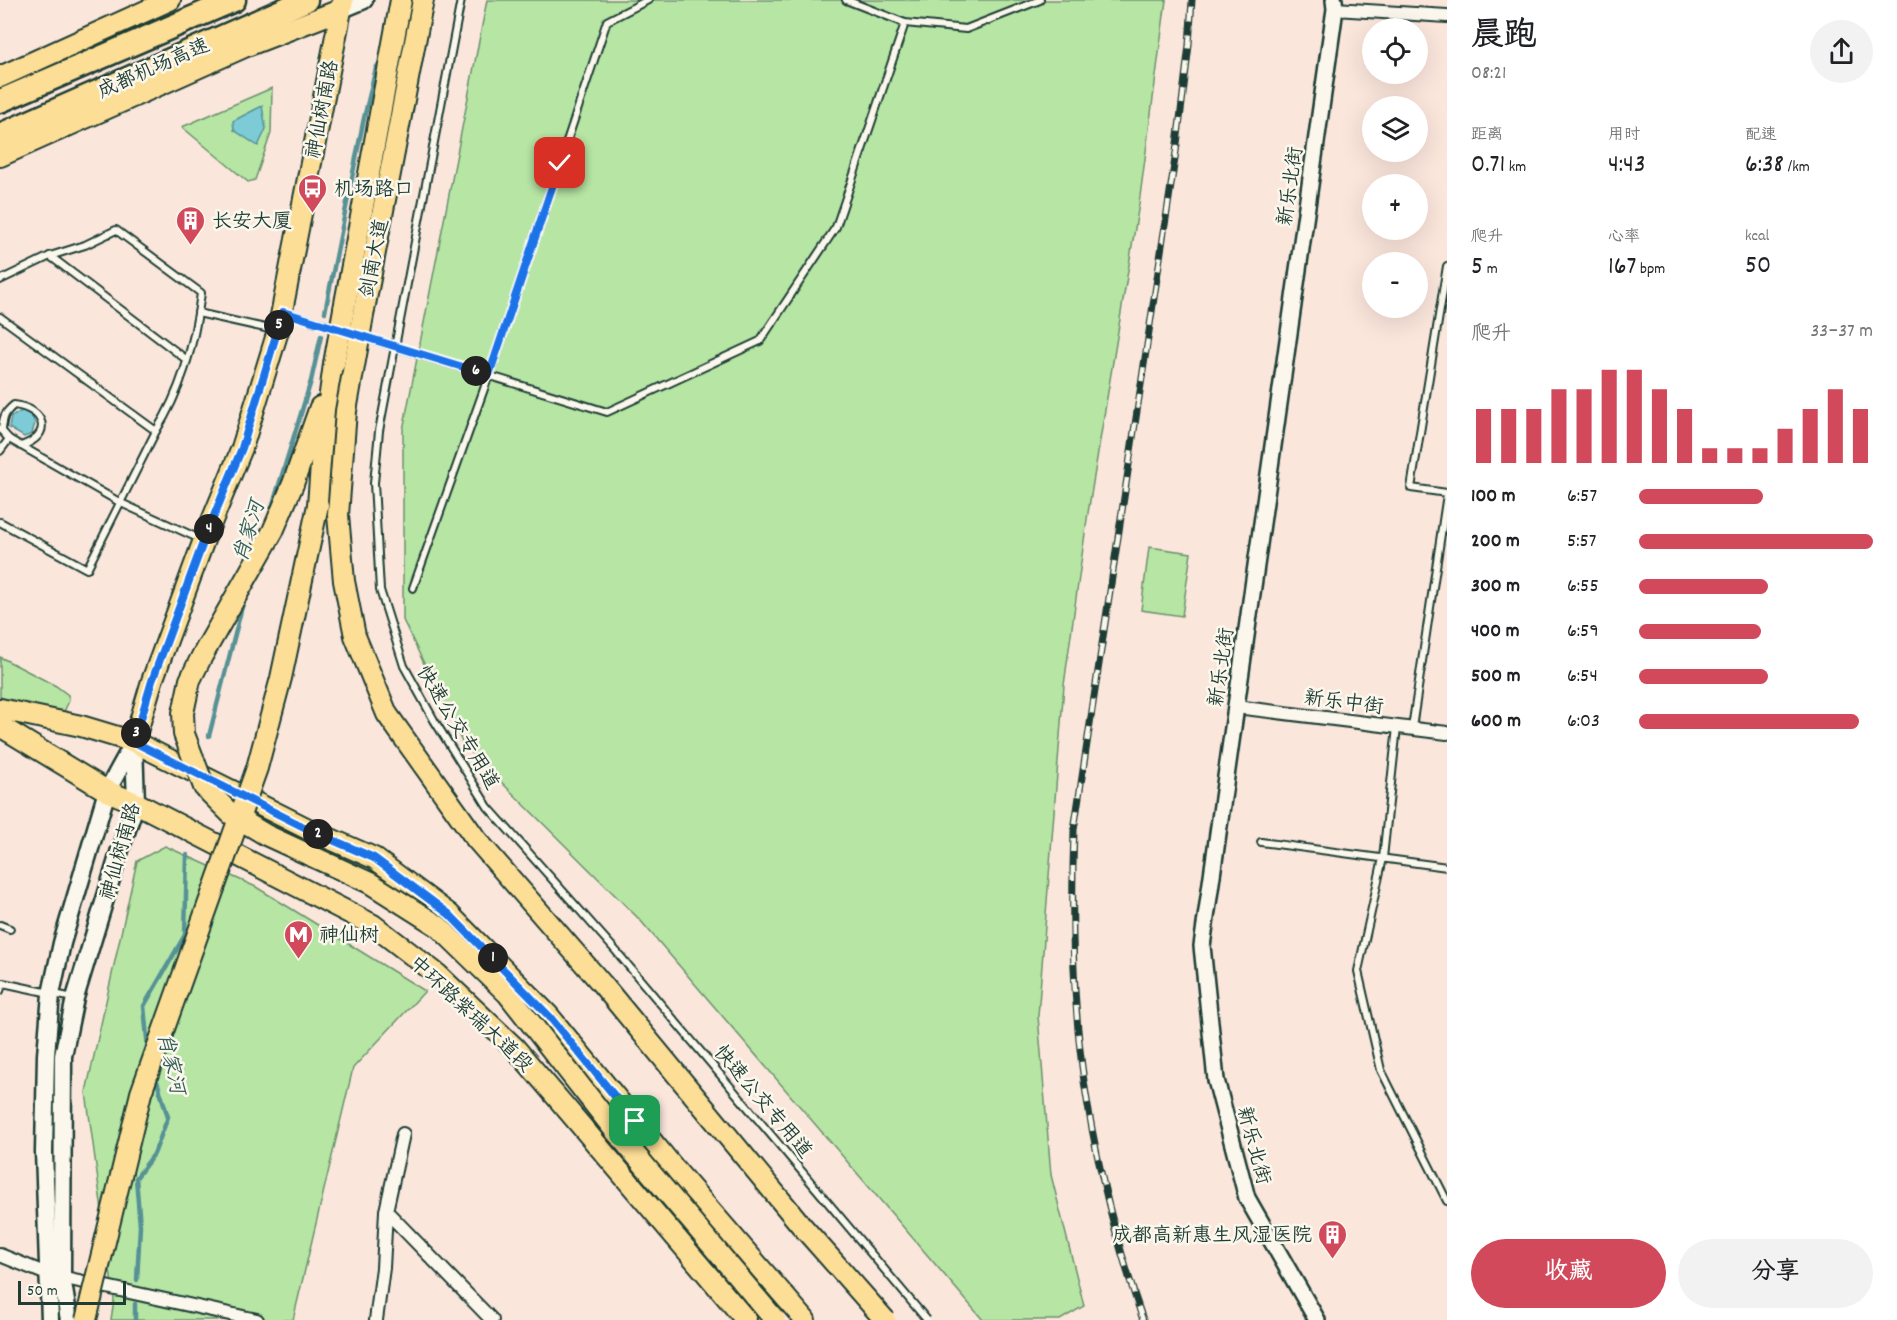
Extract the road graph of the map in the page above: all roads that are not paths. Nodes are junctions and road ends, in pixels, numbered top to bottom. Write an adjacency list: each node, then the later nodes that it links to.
1 (170, 0): 15 (main road)
2 (234, 0): 16 (highway, 成都机场高速)
3 (306, 0): 17 (highway, 成都机场高速)
4 (364, 0): 11 (main road)
5 (401, 0): 28 (main road, 剑南大道, bridge)
6 (423, 0): 30 (main road, 剑南大道, bridge)
7 (460, 0): 74 (lane, 快速公交专用道, bridge)
8 (648, 0): 29 (lane)
9 (846, 0): 14 (lane)
10 (1040, 0): 14 (lane)
11 (341, 4): 18 (main road); 23 (main road, 神仙树南路)
12 (1335, 5): 13 (street); 42 (street, 新乐北街)
13 (1447, 15)
14 (905, 23): 29 (lane)
15 (0, 76)
16 (0, 101)
17 (0, 135)
18 (0, 156)
19 (50, 256): 21 (lane); 24 (lane); 27 (lane)
20 (1447, 267): 22 (lane)
21 (0, 280)
22 (1445, 285): 36 (lane)
23 (283, 312): 26 (main road, 神仙树南路); 29 (lane)
24 (198, 313): 26 (lane); 27 (lane)
25 (0, 317): 32 (lane)
26 (278, 331): 40 (main road, 神仙树南路)
27 (187, 360): 32 (lane)
28 (334, 364): 38 (main road); 71 (main road, bridge)
29 (489, 375): 41 (lane)
30 (346, 411): 38 (main road, bridge); 73 (main road, bridge)
31 (1, 430): 33 (lane); 34 (lane)
32 (156, 430): 37 (lane)
33 (9, 439): 34 (lane); 35 (lane)
34 (21, 446): 37 (lane)
35 (0, 451)
36 (1447, 493): 46 (lane)
37 (121, 503): 39 (lane); 40 (lane)
38 (318, 505): 66 (main road, bridge)
39 (0, 522)
40 (204, 540): 48 (main road, 神仙树南路)
41 (413, 588)
42 (1236, 707): 45 (street, 新乐中街); 75 (street, 新乐北街)
43 (0, 709): 48 (main road)
44 (0, 726): 49 (main road, 中环路紫瑞大道段)
45 (1397, 727): 46 (street, 新乐中街); 52 (lane)
46 (1412, 729): 47 (street, 新乐中街)
47 (1447, 733)
48 (134, 742): 49 (main road); 50 (main road, 神仙树南路); 72 (main road)
49 (107, 791): 50 (main road, 中环路紫瑞大道段); 57 (main road)
50 (136, 803): 58 (main road, 神仙树南路); 70 (main road, 中环路紫瑞大道段)
51 (1261, 842): 52 (lane)
52 (1383, 858): 53 (lane); 60 (lane)
53 (1447, 867)
54 (0, 925): 55 (lane)
55 (10, 929)
56 (0, 992): 57 (lane)
57 (51, 994): 58 (lane); 63 (main road)
58 (75, 998): 63 (main road, 神仙树南路)
59 (403, 1134): 61 (street)
60 (1447, 1201)
61 (386, 1211): 68 (street); 69 (street)
62 (0, 1255): 63 (street)
63 (55, 1275): 64 (main road); 65 (main road, 神仙树南路); 67 (street)
64 (50, 1320)
65 (69, 1320)
66 (86, 1320)
67 (257, 1320)
68 (376, 1320)
69 (492, 1320)
70 (746, 1320)
71 (775, 1320)
72 (805, 1320)
73 (885, 1320)
74 (927, 1320)
75 (1317, 1320)

